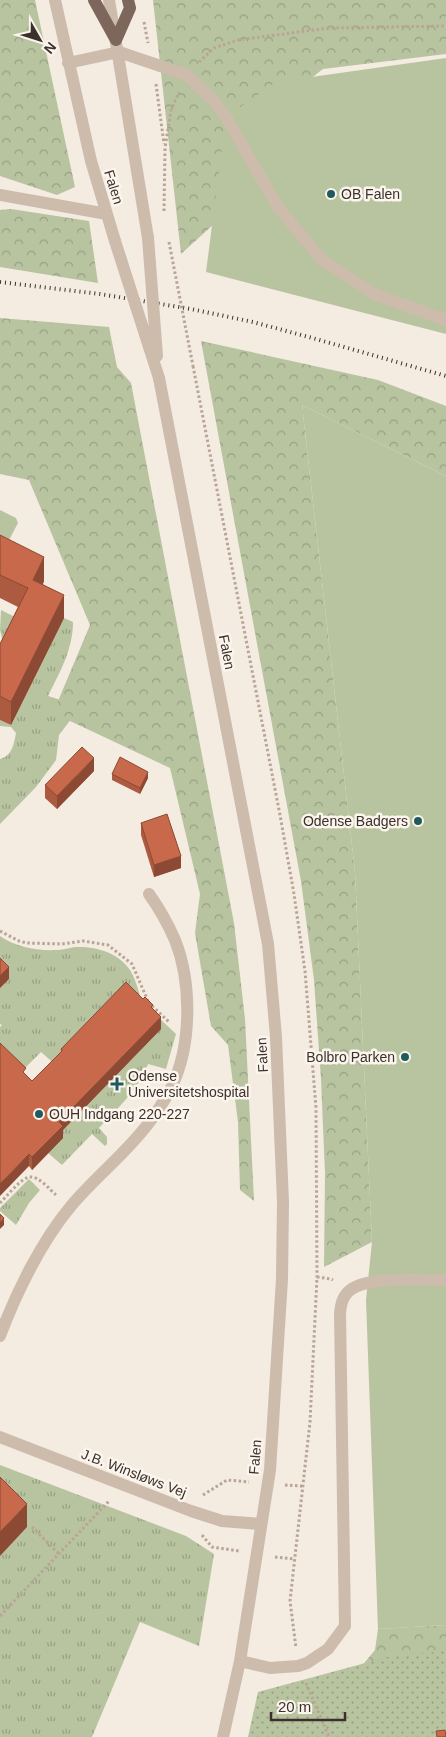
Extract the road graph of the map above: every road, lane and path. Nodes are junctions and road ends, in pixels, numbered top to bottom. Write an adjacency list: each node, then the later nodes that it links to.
1 (55, 0): 7 (street, Falen)
2 (94, 0): 6 (main road)
3 (109, 0): 6 (street, Falen)
4 (128, 0): 6 (main road)
5 (446, 26): 8 (path)
6 (118, 46): 7 (street); 8 (street); 15 (street, Falen, bridge)
7 (68, 63): 11 (street, Falen)
8 (187, 75): 10 (path); 13 (street)
9 (0, 194): 11 (street)
10 (163, 197)
11 (107, 214): 15 (street, Falen, bridge)
12 (167, 234): 14 (path, bridge)
13 (446, 320)
14 (193, 366)
15 (158, 378): 26 (street, Falen)
16 (149, 894): 18 (street)
17 (0, 931): 18 (path)
18 (185, 1036): 20 (street)
19 (0, 1203): 20 (path)
20 (70, 1206): 24 (street)
21 (317, 1277): 22 (path)
22 (331, 1278)
23 (446, 1280): 36 (street)
24 (0, 1336)
25 (0, 1437): 27 (street, J.B. Winsløws Vej)
26 (268, 1484): 28 (path); 29 (path); 30 (street, Falen)
27 (124, 1485): 29 (street, J.B. Winsløws Vej); 32 (path)
28 (302, 1486)
29 (183, 1508): 30 (street, J.B. Winsløws Vej); 33 (path)
30 (260, 1524): 33 (street, Falen)
31 (32, 1527): 32 (path)
32 (59, 1554): 35 (path)
33 (256, 1554): 34 (path); 36 (street, Falen)
34 (294, 1559)
35 (0, 1616)
36 (240, 1661): 37 (street, Falen)
37 (223, 1737)

